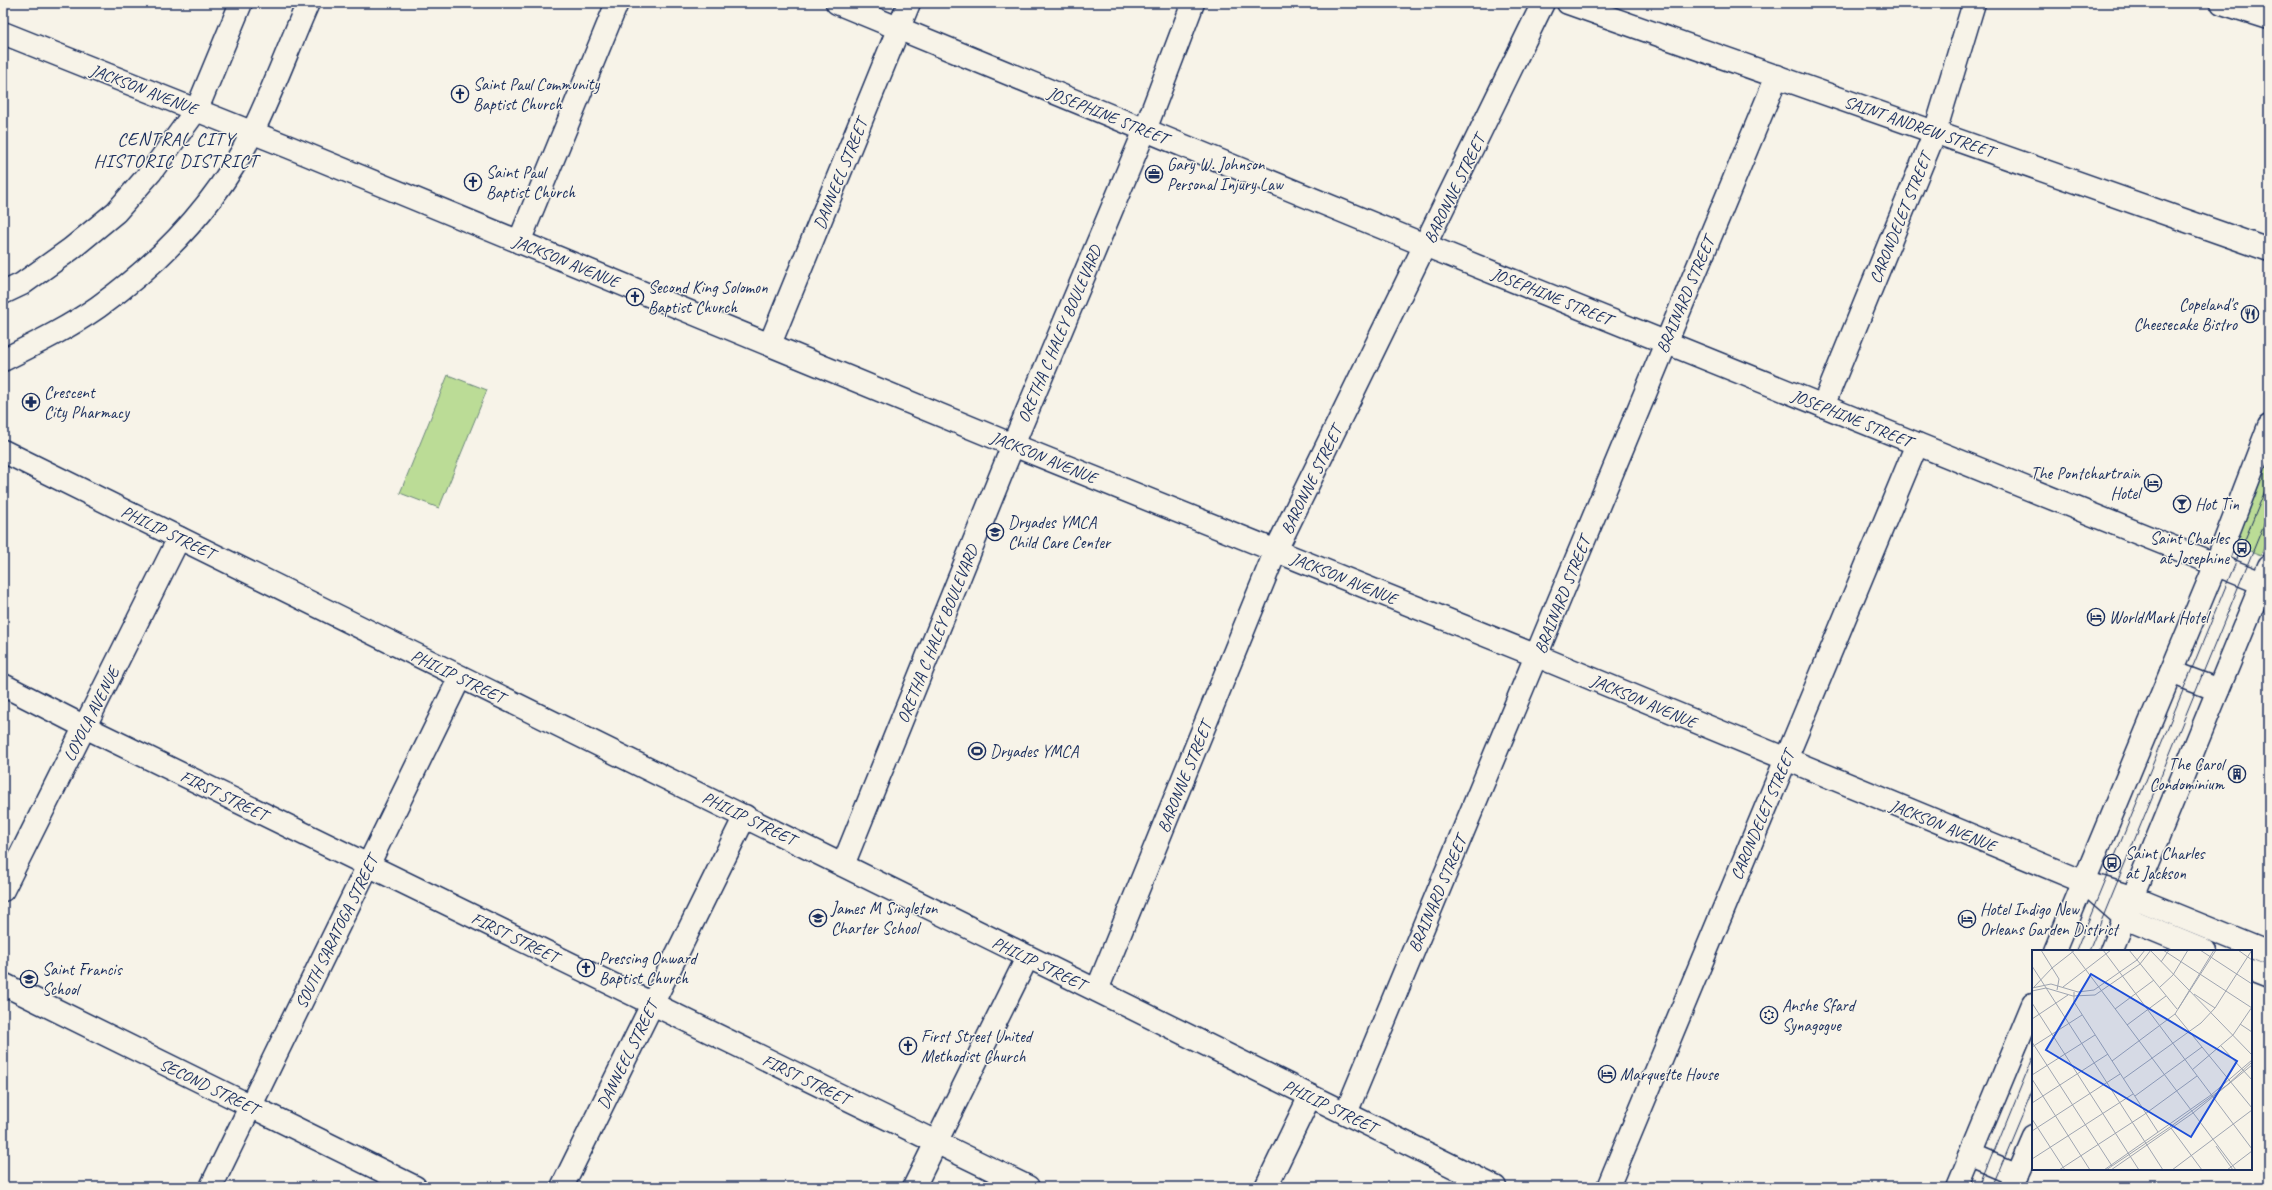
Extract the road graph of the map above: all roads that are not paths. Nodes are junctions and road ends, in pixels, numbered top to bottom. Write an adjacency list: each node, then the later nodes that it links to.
1 (241, 3): 15 (street)
2 (308, 3): 17 (street)
3 (617, 3): 19 (street)
4 (837, 3): 12 (street, JOSEPHINE STREET)
5 (909, 3): 12 (street, DANNEEL STREET)
6 (1193, 3): 16 (street, ORETHA C HALEY BOULEVARD)
7 (1543, 3): 20 (street, BARONNE STREET)
8 (1568, 3): 14 (street, SAINT ANDREW STREET)
9 (1974, 3): 18 (street, CARONDELET STREET)
10 (2222, 3): 11 (street)
11 (2269, 18)
12 (899, 28): 16 (street, JOSEPHINE STREET); 24 (street, DANNEEL STREET)
13 (3, 33): 15 (street, JACKSON AVENUE)
14 (1776, 76): 18 (street, SAINT ANDREW STREET); 23 (street, BRAINARD STREET)
15 (196, 109): 17 (street, JACKSON AVENUE); 22 (street)
16 (1145, 130): 20 (street, JOSEPHINE STREET); 29 (street, ORETHA C HALEY BOULEVARD)
17 (252, 132): 19 (street, JACKSON AVENUE); 25 (street)
18 (1935, 132): 21 (street, SAINT ANDREW STREET); 26 (street, CARONDELET STREET)
19 (519, 242): 24 (street, JACKSON AVENUE)
20 (1426, 246): 23 (street, JOSEPHINE STREET); 32 (street, BARONNE STREET)
21 (2269, 250)
22 (3, 293)
23 (1665, 342): 26 (street, JOSEPHINE STREET); 35 (street, BRAINARD STREET)
24 (770, 344): 29 (street, JACKSON AVENUE)
25 (3, 360)
26 (1823, 406): 28 (street, JOSEPHINE STREET)
27 (2269, 426): 33 (street)
28 (1917, 444): 33 (street, JOSEPHINE STREET); 41 (street, CARONDELET STREET)
29 (1013, 445): 32 (street, JACKSON AVENUE); 44 (street, ORETHA C HALEY BOULEVARD)
30 (3, 451): 31 (street, PHILIP STREET)
31 (179, 538): 37 (street, PHILIP STREET); 40 (street, LOYOLA AVENUE)
32 (1276, 550): 35 (street, JACKSON AVENUE); 57 (street, BARONNE STREET)
33 (2216, 564): 34 (street, JOSEPHINE STREET); 36 (street)
34 (2267, 578): 39 (street)
35 (1536, 656): 41 (street, JACKSON AVENUE); 62 (street, BRAINARD STREET)
36 (2171, 672): 39 (street); 45 (street)
37 (460, 677): 42 (street, PHILIP STREET); 43 (street, SOUTH SARATOGA STREET)
38 (3, 685): 40 (street, FIRST STREET)
39 (2218, 690): 47 (street)
40 (85, 727): 43 (street, FIRST STREET); 46 (street, LOYOLA AVENUE)
41 (1785, 760): 45 (street, JACKSON AVENUE); 74 (street, CARONDELET STREET)
42 (745, 816): 44 (street, PHILIP STREET); 58 (street, DANNEEL STREET)
43 (368, 865): 58 (street, FIRST STREET); 61 (street, SOUTH SARATOGA STREET)
44 (843, 865): 53 (street, PHILIP STREET)
45 (2084, 882): 47 (street, JACKSON AVENUE); 48 (street, JACKSON AVENUE); 49 (street)
46 (3, 890)
47 (2134, 898): 48 (street); 52 (street, JACKSON AVENUE)
48 (2125, 918): 50 (street); 51 (street, JACKSON AVENUE)
49 (2055, 950)
50 (2111, 950)
51 (2203, 950)
52 (2269, 953)
53 (1026, 958): 57 (street, PHILIP STREET); 64 (street)
54 (2252, 970): 55 (street)
55 (2269, 977)
56 (3, 984): 61 (street, SECOND STREET)
57 (1097, 990): 60 (street, PHILIP STREET)
58 (652, 1004): 64 (street, FIRST STREET); 69 (street, DANNEEL STREET)
59 (2032, 1006): 65 (street)
60 (1310, 1096): 62 (street, PHILIP STREET); 72 (street)
61 (250, 1106): 67 (street, SOUTH SARATOGA STREET); 68 (street, SECOND STREET)
62 (1346, 1113): 73 (street, PHILIP STREET)
63 (2032, 1138): 66 (street)
64 (936, 1142): 70 (street); 71 (street, FIRST STREET)
65 (1970, 1156): 66 (street); 75 (street)
66 (2014, 1181)
67 (211, 1187)
68 (415, 1187)
69 (562, 1187)
70 (914, 1187)
71 (1028, 1187)
72 (1266, 1187)
73 (1495, 1187)
74 (1608, 1187)
75 (1957, 1187)

